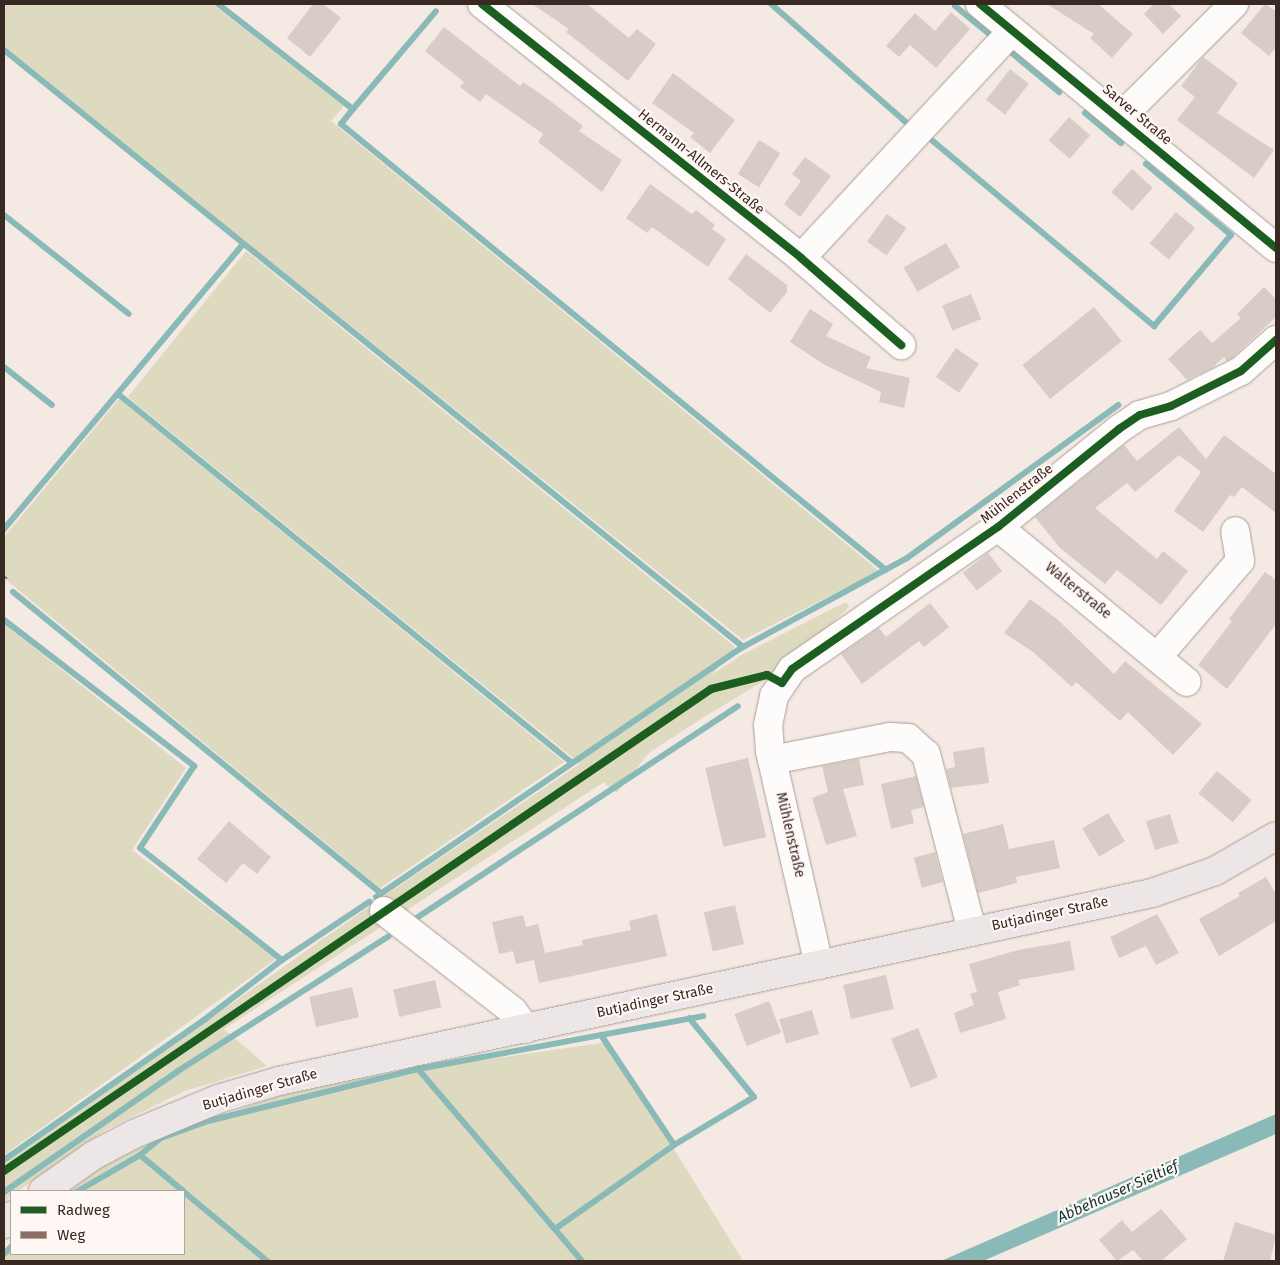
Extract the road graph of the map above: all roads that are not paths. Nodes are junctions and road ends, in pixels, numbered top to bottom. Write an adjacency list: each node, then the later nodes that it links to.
1 (482, 4): 7 (street, Hermann-Allmers-Straße)
2 (980, 4): 4 (street, Sarver Straße)
3 (1234, 4): 5 (street)
4 (1012, 31): 5 (street, Sarver Straße); 7 (street)
5 (1120, 117): 6 (street, Sarver Straße)
6 (1276, 248)
7 (801, 258): 9 (street, Hermann-Allmers-Straße)
8 (1276, 340): 10 (street, Mühlenstraße)
9 (901, 345)
10 (998, 527): 12 (street, Walterstraße); 14 (street, Mühlenstraße)
11 (1235, 531): 12 (street)
12 (1158, 656): 13 (street, Walterstraße)
13 (1187, 682)
14 (772, 760): 17 (street); 18 (street, Mühlenstraße)
15 (1276, 836): 17 (main road, Butjadinger Straße)
16 (384, 911): 19 (street)
17 (972, 931): 18 (main road, Butjadinger Straße)
18 (820, 964): 19 (main road, Butjadinger Straße)
19 (526, 1030): 20 (main road, Butjadinger Straße)
20 (44, 1190)

